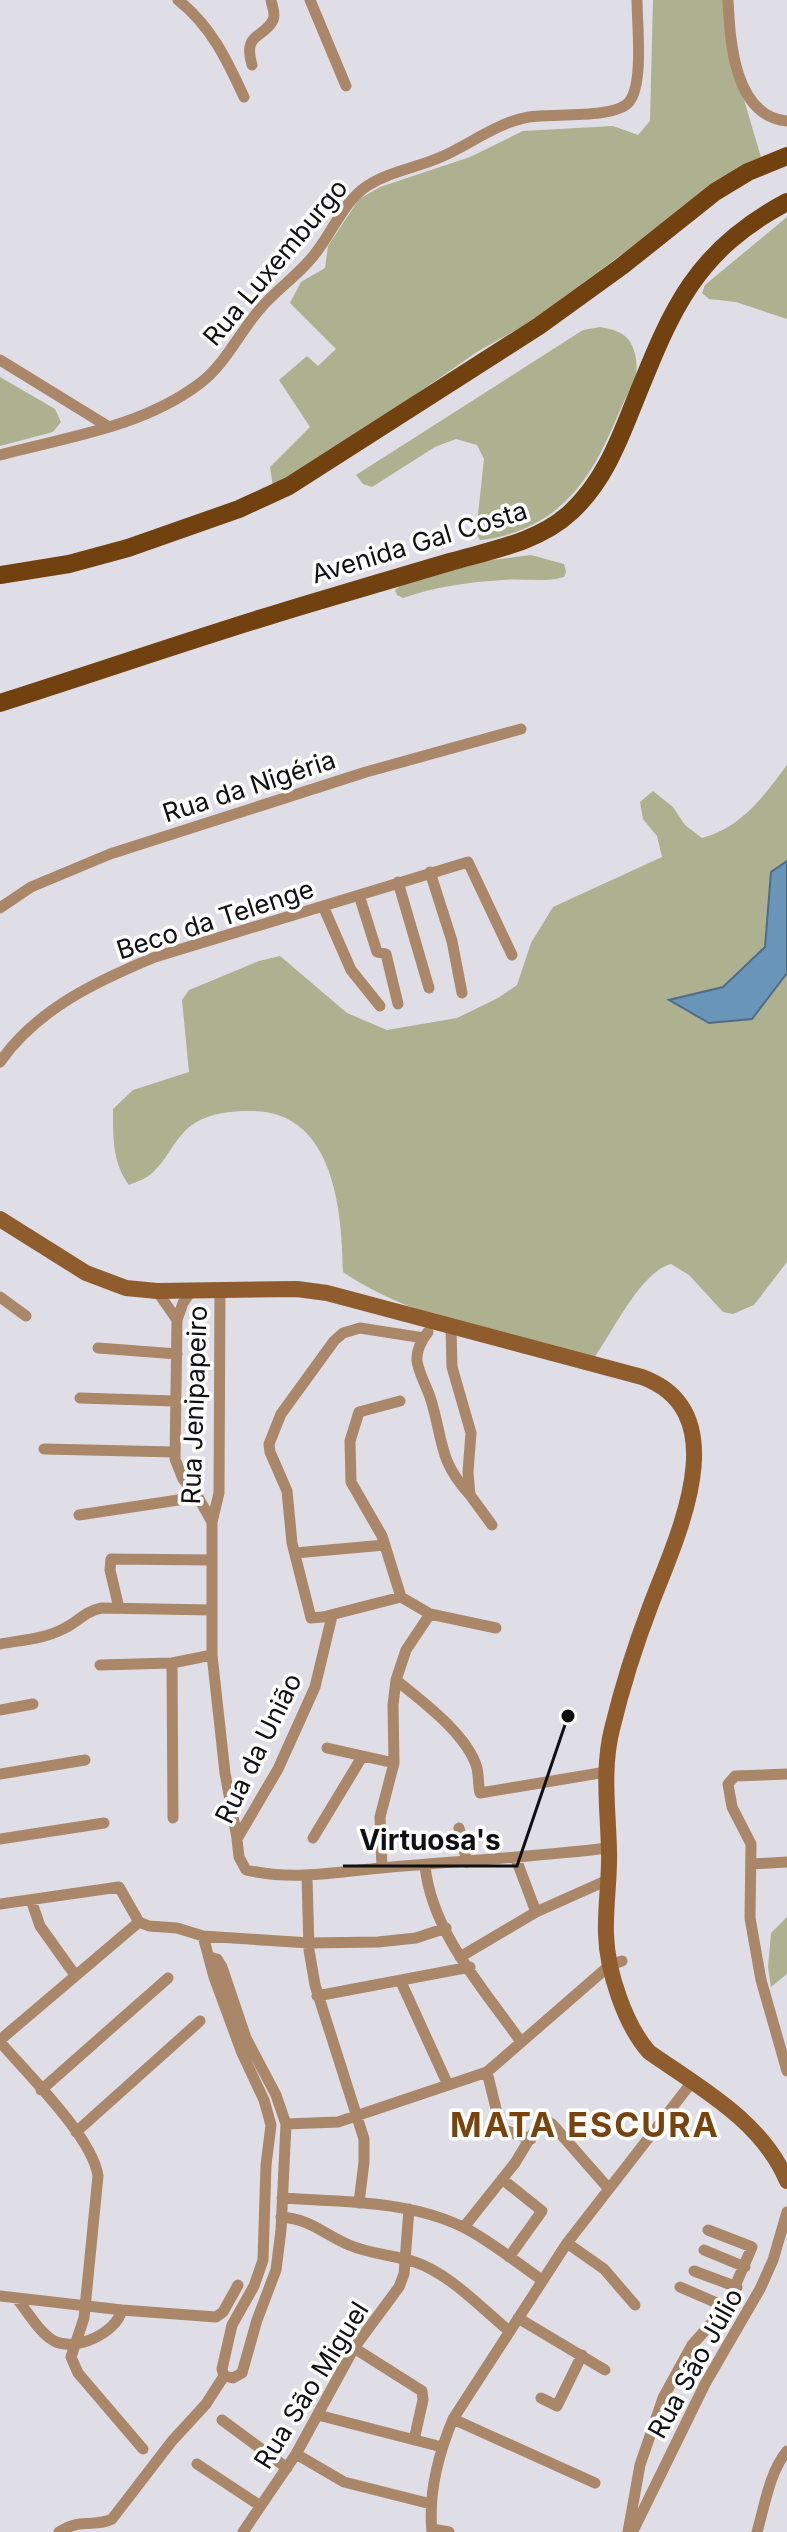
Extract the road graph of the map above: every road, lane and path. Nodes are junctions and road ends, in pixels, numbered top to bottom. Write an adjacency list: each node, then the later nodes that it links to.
1 (178, 0): 8 (street)
2 (271, 0): 6 (street)
3 (310, 0): 7 (street)
4 (637, 0): 13 (street, Rua Luxemburgo)
5 (728, 0): 9 (street)
6 (252, 65)
7 (346, 86)
8 (244, 97)
9 (782, 120)
10 (787, 156): 15 (main road)
11 (787, 202): 16 (main road, Avenida Gal Costa)
12 (0, 360): 13 (street)
13 (109, 427): 14 (street, Rua Luxemburgo)
14 (0, 455)
15 (0, 575)
16 (0, 703)
17 (521, 729): 22 (street, Rua da Nigéria)
18 (430, 872): 19 (street, Beco da Telenge); 23 (street, Beco da Telenge); 25 (street)
19 (398, 882): 20 (street, Beco da Telenge); 24 (street)
20 (359, 895): 21 (street, Beco da Telenge); 26 (street)
21 (323, 906): 27 (street); 28 (street, Beco da Telenge)
22 (0, 908)
23 (512, 955)
24 (429, 988)
25 (462, 993)
26 (398, 1004)
27 (380, 1006)
28 (0, 1062)
29 (0, 1219): 31 (main road)
30 (220, 1290): 32 (main road); 36 (main road); 48 (street, Rua Jenipapeiro)
31 (157, 1291): 32 (main road); 35 (street)
32 (191, 1291): 35 (street)
33 (0, 1297): 34 (street)
34 (26, 1316)
35 (177, 1320): 39 (street)
36 (443, 1325): 37 (street); 45 (street); 70 (main road)
37 (424, 1338): 45 (street); 51 (street)
38 (98, 1348): 39 (street)
39 (177, 1354): 41 (street)
40 (80, 1398): 41 (street)
41 (175, 1401): 44 (street)
42 (400, 1401): 50 (street)
43 (44, 1449): 44 (street)
44 (175, 1452): 46 (street)
45 (470, 1495): 49 (street)
46 (198, 1497): 47 (street); 48 (street)
47 (79, 1515)
48 (212, 1522): 52 (street, Rua Jenipapeiro)
49 (492, 1525)
50 (385, 1545): 51 (street); 53 (street)
51 (295, 1553): 57 (street)
52 (211, 1560): 54 (street); 55 (street, Rua Jenipapeiro)
53 (401, 1597): 56 (street); 57 (street)
54 (119, 1608): 55 (street); 59 (street)
55 (211, 1610): 60 (street, Rua Jenipapeiro)
56 (430, 1614): 58 (street); 63 (street)
57 (332, 1616): 78 (street, Rua da União)
58 (496, 1628)
59 (0, 1644)
60 (212, 1655): 61 (street); 78 (street, Rua Jenipapeiro)
61 (172, 1663): 62 (street); 73 (street)
62 (100, 1665)
63 (396, 1680): 69 (street); 70 (street)
64 (33, 1704): 65 (street)
65 (0, 1710)
66 (327, 1748): 67 (street)
67 (362, 1757): 69 (street); 76 (street)
68 (85, 1760): 71 (street)
69 (394, 1763): 85 (street)
70 (606, 1772): 79 (main road)
71 (0, 1774)
72 (787, 1774): 83 (street)
73 (173, 1818)
74 (104, 1823): 77 (street)
75 (459, 1828): 81 (street)
76 (313, 1838)
77 (0, 1839)
78 (237, 1839): 86 (street, Rua da União)
79 (609, 1848): 80 (street, Rua da União); 87 (main road)
80 (516, 1859): 81 (street, Rua da União); 90 (street)
81 (467, 1862): 84 (street, Rua da União)
82 (787, 1862): 83 (street)
83 (753, 1864): 106 (street)
84 (425, 1866): 85 (street, Rua da União); 92 (street)
85 (382, 1868): 86 (street, Rua da União)
86 (307, 1877): 94 (street)
87 (610, 1879): 90 (street); 97 (main road)
88 (31, 1900): 89 (street); 91 (street); 99 (street)
89 (0, 1904)
90 (536, 1912): 96 (street)
91 (139, 1922): 93 (street); 99 (street)
92 (446, 1928): 94 (street); 96 (street)
93 (203, 1936): 94 (street); 95 (street)
94 (309, 1943): 102 (street)
95 (209, 1957): 112 (street); 147 (street)
96 (460, 1957): 98 (street)
97 (616, 1963): 105 (street); 108 (main road)
98 (470, 1967): 101 (street); 105 (street)
99 (75, 1975): 104 (street)
100 (168, 1978): 110 (street)
101 (401, 1982): 102 (street); 109 (street)
102 (317, 1996): 111 (street)
103 (200, 2021): 113 (street)
104 (0, 2041): 110 (street)
105 (521, 2042): 107 (street)
106 (787, 2071)
107 (487, 2072): 109 (street); 114 (street)
108 (692, 2082): 116 (main road); 117 (street)
109 (448, 2085): 111 (street)
110 (41, 2090): 113 (street)
111 (359, 2116): 112 (street); 119 (street)
112 (286, 2124): 118 (street)
113 (76, 2132): 138 (street)
114 (531, 2139): 115 (street); 117 (street)
115 (502, 2179): 123 (street); 127 (street)
116 (787, 2181)
117 (609, 2189): 125 (street)
118 (282, 2198): 119 (street); 122 (street)
119 (359, 2203): 120 (street)
120 (409, 2209): 123 (street); 128 (street, Rua São Miguel)
121 (787, 2212): 166 (street, Rua São Júlio)
122 (281, 2217): 128 (street); 147 (street)
123 (464, 2227): 127 (street)
124 (708, 2230): 129 (street)
125 (567, 2243): 131 (street); 137 (street)
126 (704, 2250): 129 (street)
127 (509, 2257): 131 (street)
128 (405, 2259): 142 (street); 144 (street, Rua São Miguel)
129 (745, 2267): 134 (street)
130 (694, 2271): 134 (street)
131 (542, 2280): 141 (street)
132 (238, 2285): 140 (street)
133 (680, 2287): 139 (street)
134 (737, 2287): 139 (street)
135 (0, 2296): 136 (street)
136 (16, 2298): 138 (street); 143 (street)
137 (635, 2305)
138 (86, 2306): 140 (street); 143 (street)
139 (726, 2307): 166 (street)
140 (122, 2310): 143 (street)
141 (518, 2318): 142 (street); 145 (street)
142 (509, 2331): 150 (street)
143 (74, 2343): 154 (street)
144 (354, 2348): 149 (street, Rua São Miguel); 152 (street)
145 (582, 2355): 146 (street); 148 (street)
146 (605, 2370)
147 (224, 2376): 163 (street)
148 (541, 2398)
149 (318, 2415): 152 (street); 156 (street, Rua São Miguel)
150 (453, 2419): 153 (street); 159 (street)
151 (222, 2420): 158 (street)
152 (414, 2440): 153 (street)
153 (442, 2447): 160 (street)
154 (143, 2449)
155 (787, 2451): 167 (street)
156 (296, 2454): 158 (street, Rua São Miguel); 160 (street)
157 (197, 2464): 161 (street)
158 (287, 2468): 161 (street, Rua São Miguel)
159 (595, 2483)
160 (431, 2504): 162 (street)
161 (259, 2505): 164 (street, Rua São Miguel)
162 (432, 2531): 165 (street)
163 (59, 2532)
164 (243, 2532)
165 (449, 2532)
166 (630, 2532)
167 (757, 2532)

